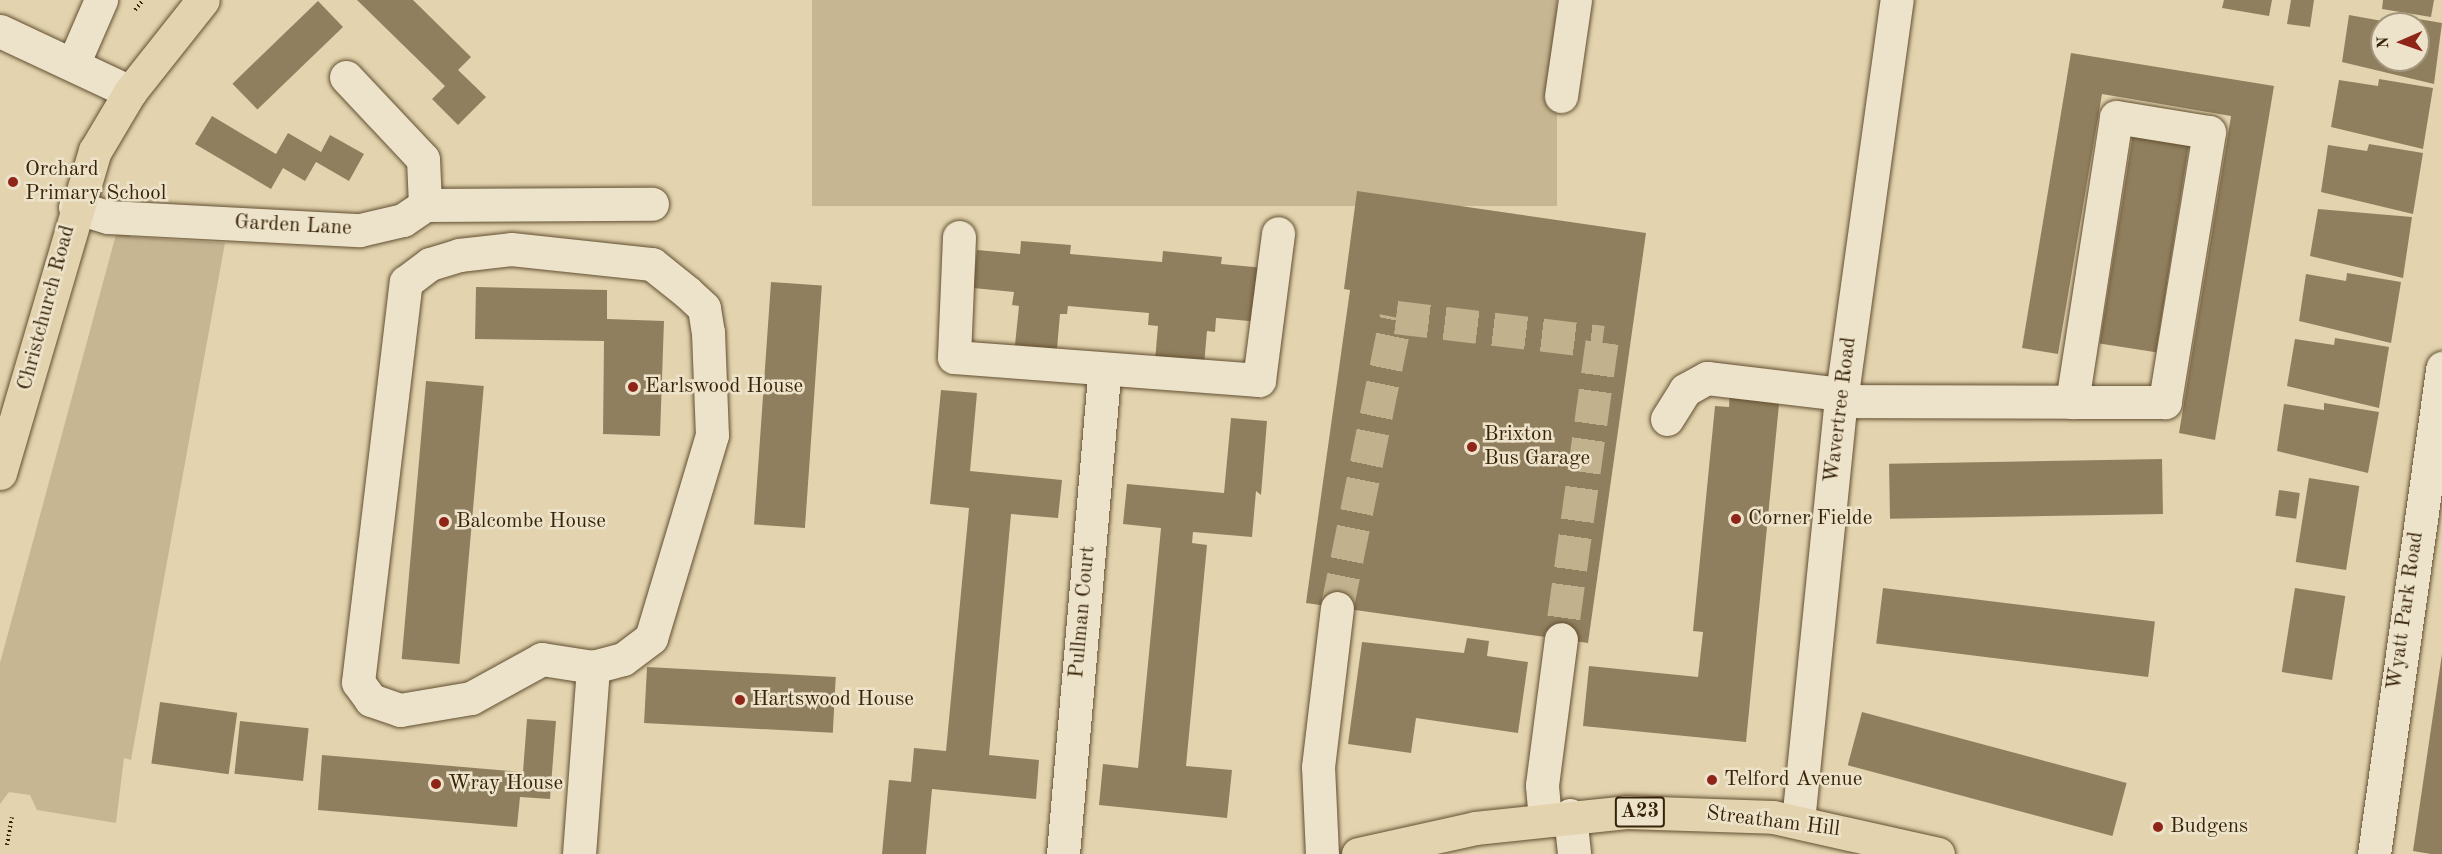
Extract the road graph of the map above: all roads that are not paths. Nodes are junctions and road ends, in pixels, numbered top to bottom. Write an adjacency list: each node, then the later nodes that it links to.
1 (100, 0): 6 (street)
2 (203, 0): 8 (highway, Christchurch Road)
3 (1575, 0): 9 (street)
4 (1897, 0): 17 (street, Wavertree Road)
5 (0, 31): 6 (street)
6 (74, 62): 8 (street)
7 (346, 76): 11 (street)
8 (130, 92): 12 (highway, Christchurch Road)
9 (1561, 96)
10 (652, 204): 11 (street, Garden Lane)
11 (425, 206): 12 (street, Garden Lane)
12 (75, 207): 20 (highway, Christchurch Road)
13 (1278, 233): 16 (street)
14 (959, 237): 16 (street)
15 (2442, 368): 32 (street, Wyatt Park Road)
16 (1104, 370): 27 (street, Pullman Court)
17 (1841, 397): 18 (street); 19 (street); 25 (street, Wavertree Road)
18 (2072, 402): 18 (street)
19 (1667, 419)
20 (0, 473)
21 (1337, 608): 28 (street)
22 (1561, 639): 24 (street)
23 (593, 667): 23 (street); 26 (street)
24 (1558, 817): 25 (highway, Streatham Hill / A23); 29 (highway, Streatham Hill / A23); 30 (street)
25 (1798, 821): 31 (highway, Streatham Hill / A23)
26 (579, 854)
27 (1063, 854)
28 (1322, 854)
29 (1358, 854)
30 (1574, 854)
31 (1938, 854)
32 (2374, 854)

